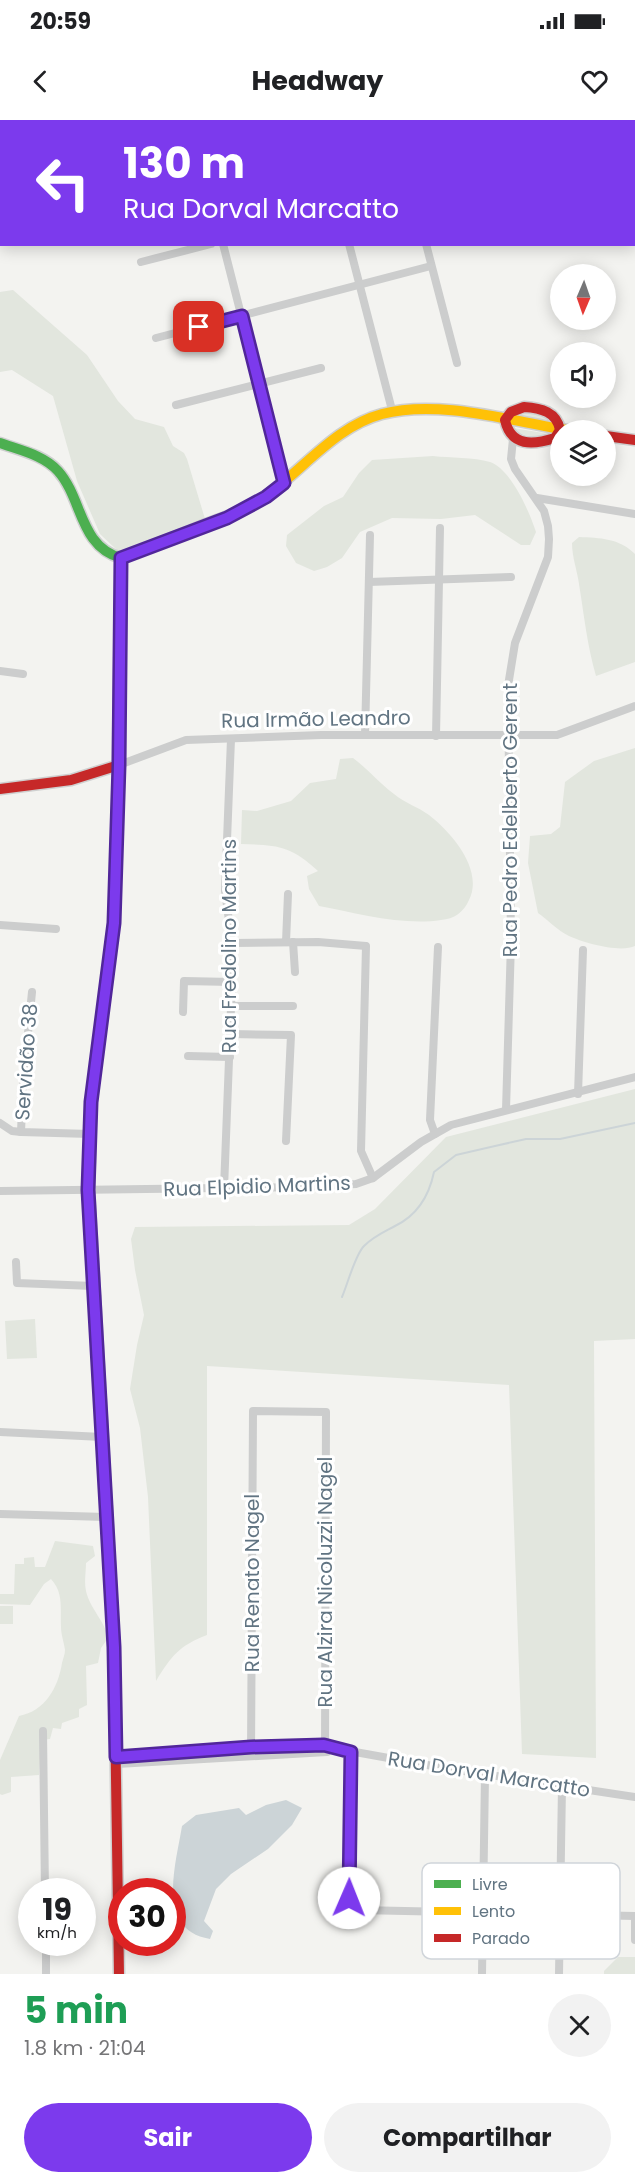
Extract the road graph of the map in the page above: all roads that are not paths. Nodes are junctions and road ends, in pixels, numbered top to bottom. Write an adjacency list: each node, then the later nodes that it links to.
1 (203, 246): 5 (street)
2 (224, 246): 8 (street)
3 (350, 246): 7 (street)
4 (426, 246): 6 (street)
5 (141, 262)
6 (431, 266): 7 (street); 10 (street)
7 (360, 284): 8 (street); 14 (street)
8 (242, 316): 9 (street); 12 (street)
9 (156, 338)
10 (457, 363)
11 (321, 368): 12 (street)
12 (259, 384): 13 (street); 23 (street)
13 (176, 405)
14 (392, 410): 15 (street); 23 (street)
15 (504, 420): 16 (street); 17 (street); 19 (street)
16 (557, 420)
17 (550, 428)
18 (616, 437): 21 (street)
19 (513, 439): 20 (street); 24 (street, Rua Pedro Edelberto Gerent)
20 (550, 440)
21 (635, 440)
22 (0, 443): 28 (street)
23 (284, 483): 28 (street)
24 (537, 498): 25 (street); 37 (street, Rua Pedro Edelberto Gerent)
25 (635, 514)
26 (440, 528): 30 (street)
27 (370, 535): 31 (street)
28 (121, 558): 39 (street)
29 (511, 576): 30 (street)
30 (439, 579): 31 (street); 36 (street)
31 (369, 582): 35 (street)
32 (0, 672): 33 (street)
33 (23, 674)
34 (635, 706): 37 (street, Rua Irmão Leandro)
35 (365, 735): 36 (street, Rua Irmão Leandro); 38 (street, Rua Irmão Leandro)
36 (436, 736): 37 (street, Rua Irmão Leandro)
37 (508, 736): 59 (street, Rua Pedro Edelberto Gerent)
38 (231, 739): 39 (street, Rua Irmão Leandro); 45 (street, Rua Fredolino Martins)
39 (119, 765): 40 (street, Rua Irmão Leandro); 62 (street)
40 (0, 789)
41 (288, 894): 44 (street)
42 (0, 925): 43 (street)
43 (56, 929)
44 (289, 942): 45 (street); 48 (street); 65 (street)
45 (232, 943): 49 (street, Rua Fredolino Martins)
46 (438, 947): 63 (street)
47 (583, 950): 58 (street)
48 (295, 972)
49 (232, 982): 51 (street, Rua Fredolino Martins); 53 (street)
50 (32, 992): 61 (street, Servidão 38)
51 (231, 1006): 52 (street); 54 (street, Rua Fredolino Martins)
52 (293, 1006)
53 (183, 1012)
54 (231, 1035): 56 (street, Rua Fredolino Martins); 64 (street)
55 (188, 1056): 56 (street)
56 (230, 1057): 66 (street, Rua Fredolino Martins)
57 (635, 1077): 58 (street, Rua Elpidio Martins)
58 (578, 1094): 59 (street, Rua Elpidio Martins)
59 (506, 1110): 63 (street, Rua Elpidio Martins)
60 (0, 1123): 61 (street)
61 (21, 1132): 62 (street)
62 (90, 1134): 67 (street)
63 (435, 1134): 65 (street, Rua Elpidio Martins)
64 (286, 1141)
65 (373, 1178): 66 (street, Rua Elpidio Martins)
66 (224, 1189): 67 (street, Rua Elpidio Martins)
67 (88, 1190): 68 (street, Rua Elpidio Martins); 70 (street)
68 (0, 1191)
69 (16, 1262): 70 (street)
70 (93, 1286): 73 (street)
71 (253, 1411): 77 (street, Rua Alzira Nicoluzzi Nagel); 78 (street, Rua Renato Nagel)
72 (0, 1432): 73 (street)
73 (102, 1437): 75 (street)
74 (0, 1514): 75 (street)
75 (106, 1517): 80 (street)
76 (43, 1731): 86 (street)
77 (325, 1749): 78 (street, Rua Dorval Marcatto); 79 (street, Rua Dorval Marcatto)
78 (251, 1751): 80 (street, Rua Dorval Marcatto)
79 (347, 1751): 81 (street, Rua Dorval Marcatto); 87 (street)
80 (116, 1761): 94 (street)
81 (485, 1775): 82 (street, Rua Dorval Marcatto); 84 (street)
82 (562, 1786): 83 (street, Rua Dorval Marcatto); 85 (street)
83 (635, 1797)
84 (483, 1863)
85 (561, 1863)
86 (45, 1878)
87 (422, 1911)
88 (620, 1916): 89 (street)
89 (635, 1917): 90 (street)
90 (635, 1940)
91 (46, 1956): 93 (street)
92 (559, 1959): 95 (street)
93 (46, 1974)
94 (119, 1974)
95 (559, 1974)

